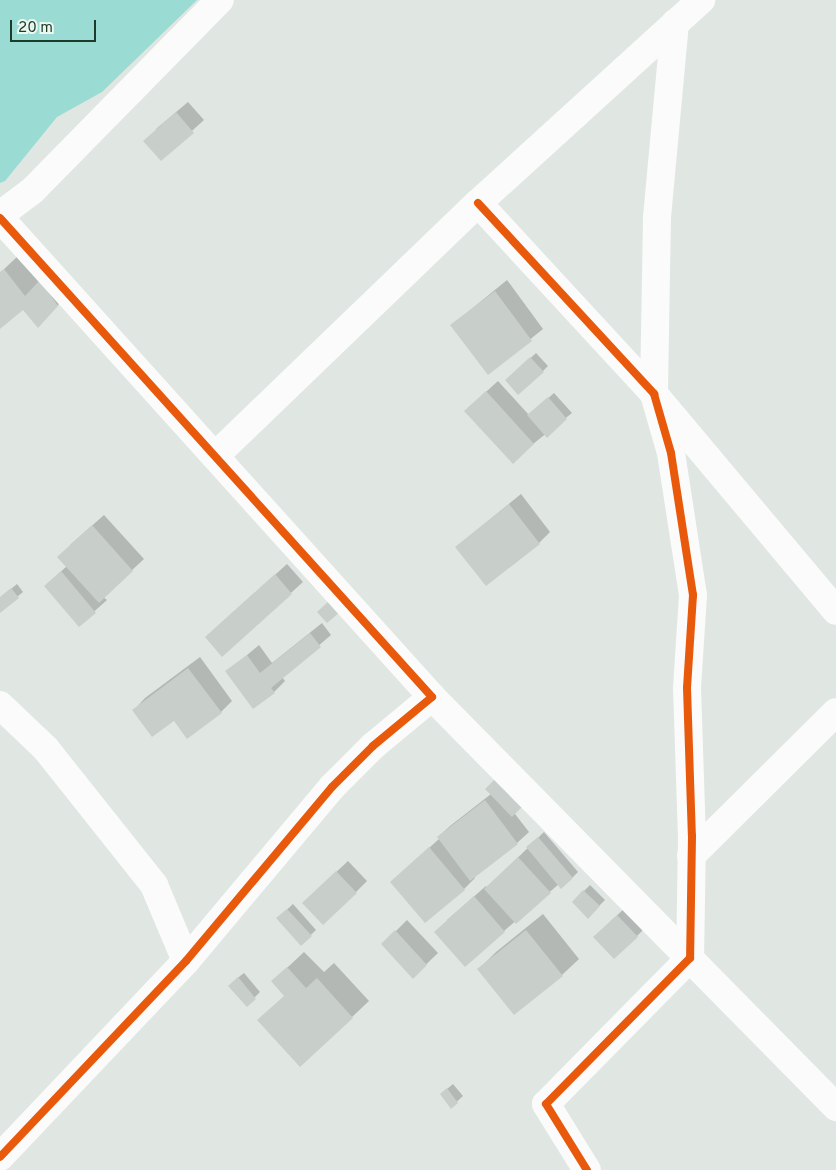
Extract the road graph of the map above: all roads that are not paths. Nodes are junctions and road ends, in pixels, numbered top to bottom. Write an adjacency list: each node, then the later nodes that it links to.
1 (220, 0): 5 (street)
2 (701, 0): 3 (street)
3 (675, 24): 4 (street); 6 (street)
4 (478, 203): 6 (street); 7 (street)
5 (0, 216): 7 (street)
6 (654, 394): 8 (street); 12 (street)
7 (215, 456): 9 (street)
8 (836, 611)
9 (432, 697): 13 (street); 14 (street)
10 (0, 706): 14 (street)
11 (836, 712): 12 (street)
12 (691, 856): 13 (street)
13 (690, 958): 15 (street); 17 (street)
14 (186, 961): 16 (street)
15 (836, 1107)
16 (0, 1157)
17 (587, 1170)

